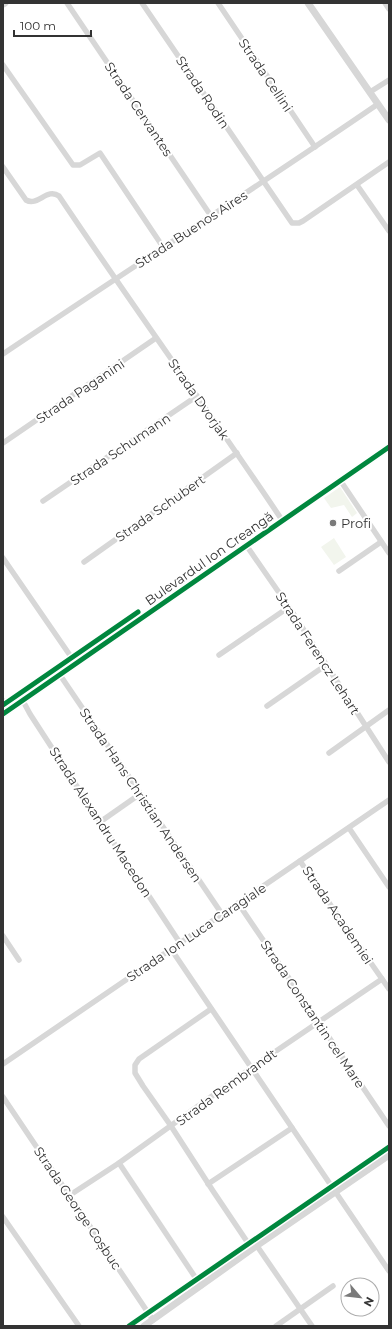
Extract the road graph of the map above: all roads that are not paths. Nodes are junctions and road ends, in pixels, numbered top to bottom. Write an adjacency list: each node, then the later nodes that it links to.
1 (67, 3): 17 (street, Strada Cervantes)
2 (142, 3): 15 (street, Strada Rodin)
3 (218, 3): 12 (street, Strada Cellini)
4 (308, 3): 9 (street)
5 (385, 3): 6 (street)
6 (389, 9)
7 (3, 65): 19 (street)
8 (389, 80): 9 (street)
9 (370, 92): 10 (street)
10 (378, 104): 11 (street); 12 (street, Strada Buenos Aires)
11 (389, 120)
12 (315, 147): 15 (street, Strada Buenos Aires)
13 (389, 162): 16 (street)
14 (3, 167): 20 (street, Strada Dvorjak)
15 (263, 182): 16 (street, Strada Rodin); 17 (street, Strada Buenos Aires)
16 (357, 185): 18 (street)
17 (211, 216): 19 (street, Strada Buenos Aires)
18 (389, 231)
19 (163, 247): 20 (street, Strada Buenos Aires)
20 (115, 278): 21 (street, Strada Dvorjak); 22 (street, Strada Buenos Aires)
21 (156, 338): 23 (street, Strada Dvorjak); 24 (street, Strada Paganini)
22 (3, 354)
23 (197, 396): 26 (street, Strada Dvorjak); 28 (street, Strada Schumann)
24 (3, 443)
25 (389, 446): 27 (street, Bulevardul Ion Creangă)
26 (237, 454): 29 (street, Strada Dvorjak); 34 (street, Strada Schubert)
27 (340, 480): 29 (street, Bulevardul Ion Creangă); 30 (street)
28 (43, 501)
29 (282, 520): 31 (street, Bulevardul Ion Creangă)
30 (381, 542): 32 (street); 35 (street)
31 (246, 545): 36 (street, Strada Ferencz Lehart); 38 (street, Bulevardul Ion Creangă)
32 (389, 553)
33 (3, 558): 38 (street)
34 (84, 562)
35 (339, 571)
36 (289, 607): 37 (street); 39 (street, Strada Ferencz Lehart)
37 (219, 655)
38 (76, 664): 40 (street, Bulevardul Ion Creangă)
39 (326, 665): 43 (street); 46 (street, Strada Ferencz Lehart)
40 (60, 675): 42 (street, Bulevardul Ion Creangă); 49 (street, Strada Hans Christian Andersen)
41 (3, 701): 45 (street)
42 (23, 701): 45 (street, Bulevardul Ion Creangă); 51 (street, Strada Alexandru Macedon)
43 (267, 706)
44 (389, 710): 46 (street)
45 (6, 712)
46 (366, 726): 47 (street); 48 (street, Strada Ferencz Lehart)
47 (328, 753)
48 (389, 762)
49 (140, 794): 51 (street); 56 (street, Strada Hans Christian Andersen)
50 (389, 800): 52 (street, Strada Ion Luca Caragiale)
51 (100, 822): 58 (street, Strada Alexandru Macedon)
52 (349, 828): 53 (street, Strada Ion Luca Caragiale); 54 (street)
53 (300, 860): 55 (street, Strada Ion Luca Caragiale); 61 (street, Strada Academiei)
54 (389, 887)
55 (238, 903): 56 (street, Strada Ion Luca Caragiale); 64 (street, Strada Constantin cel Mare)
56 (222, 914): 58 (street, Strada Ion Luca Caragiale)
57 (3, 936): 60 (street)
58 (180, 943): 59 (street, Strada Ion Luca Caragiale)
59 (171, 949): 63 (street); 65 (street, Strada Ion Luca Caragiale)
60 (20, 960)
61 (382, 979): 62 (street, Strada Academiei); 64 (street, Strada Rembrandt)
62 (389, 990)
63 (211, 1009): 66 (street); 68 (street)
64 (318, 1022): 66 (street, Strada Rembrandt); 69 (street, Strada Constantin cel Mare)
65 (3, 1064)
66 (251, 1068): 68 (street, Strada Rembrandt); 70 (street)
67 (3, 1097): 75 (street, Strada George Coșbuc)
68 (171, 1126): 72 (street, Strada Rembrandt); 73 (street)
69 (389, 1126)
70 (292, 1128): 73 (street); 74 (street)
71 (389, 1155): 74 (street)
72 (119, 1163): 75 (street, Strada Rembrandt); 79 (street)
73 (208, 1184): 77 (street)
74 (336, 1193): 77 (street); 78 (street)
75 (70, 1195): 82 (street, Strada George Coșbuc)
76 (3, 1217): 83 (street)
77 (255, 1248): 79 (street); 81 (street)
78 (389, 1271)
79 (201, 1286): 82 (street)
80 (333, 1286): 81 (street)
81 (300, 1309): 85 (street); 86 (street)
82 (153, 1320): 84 (street)
83 (79, 1326)
84 (144, 1326)
85 (276, 1326)
86 (312, 1326)

